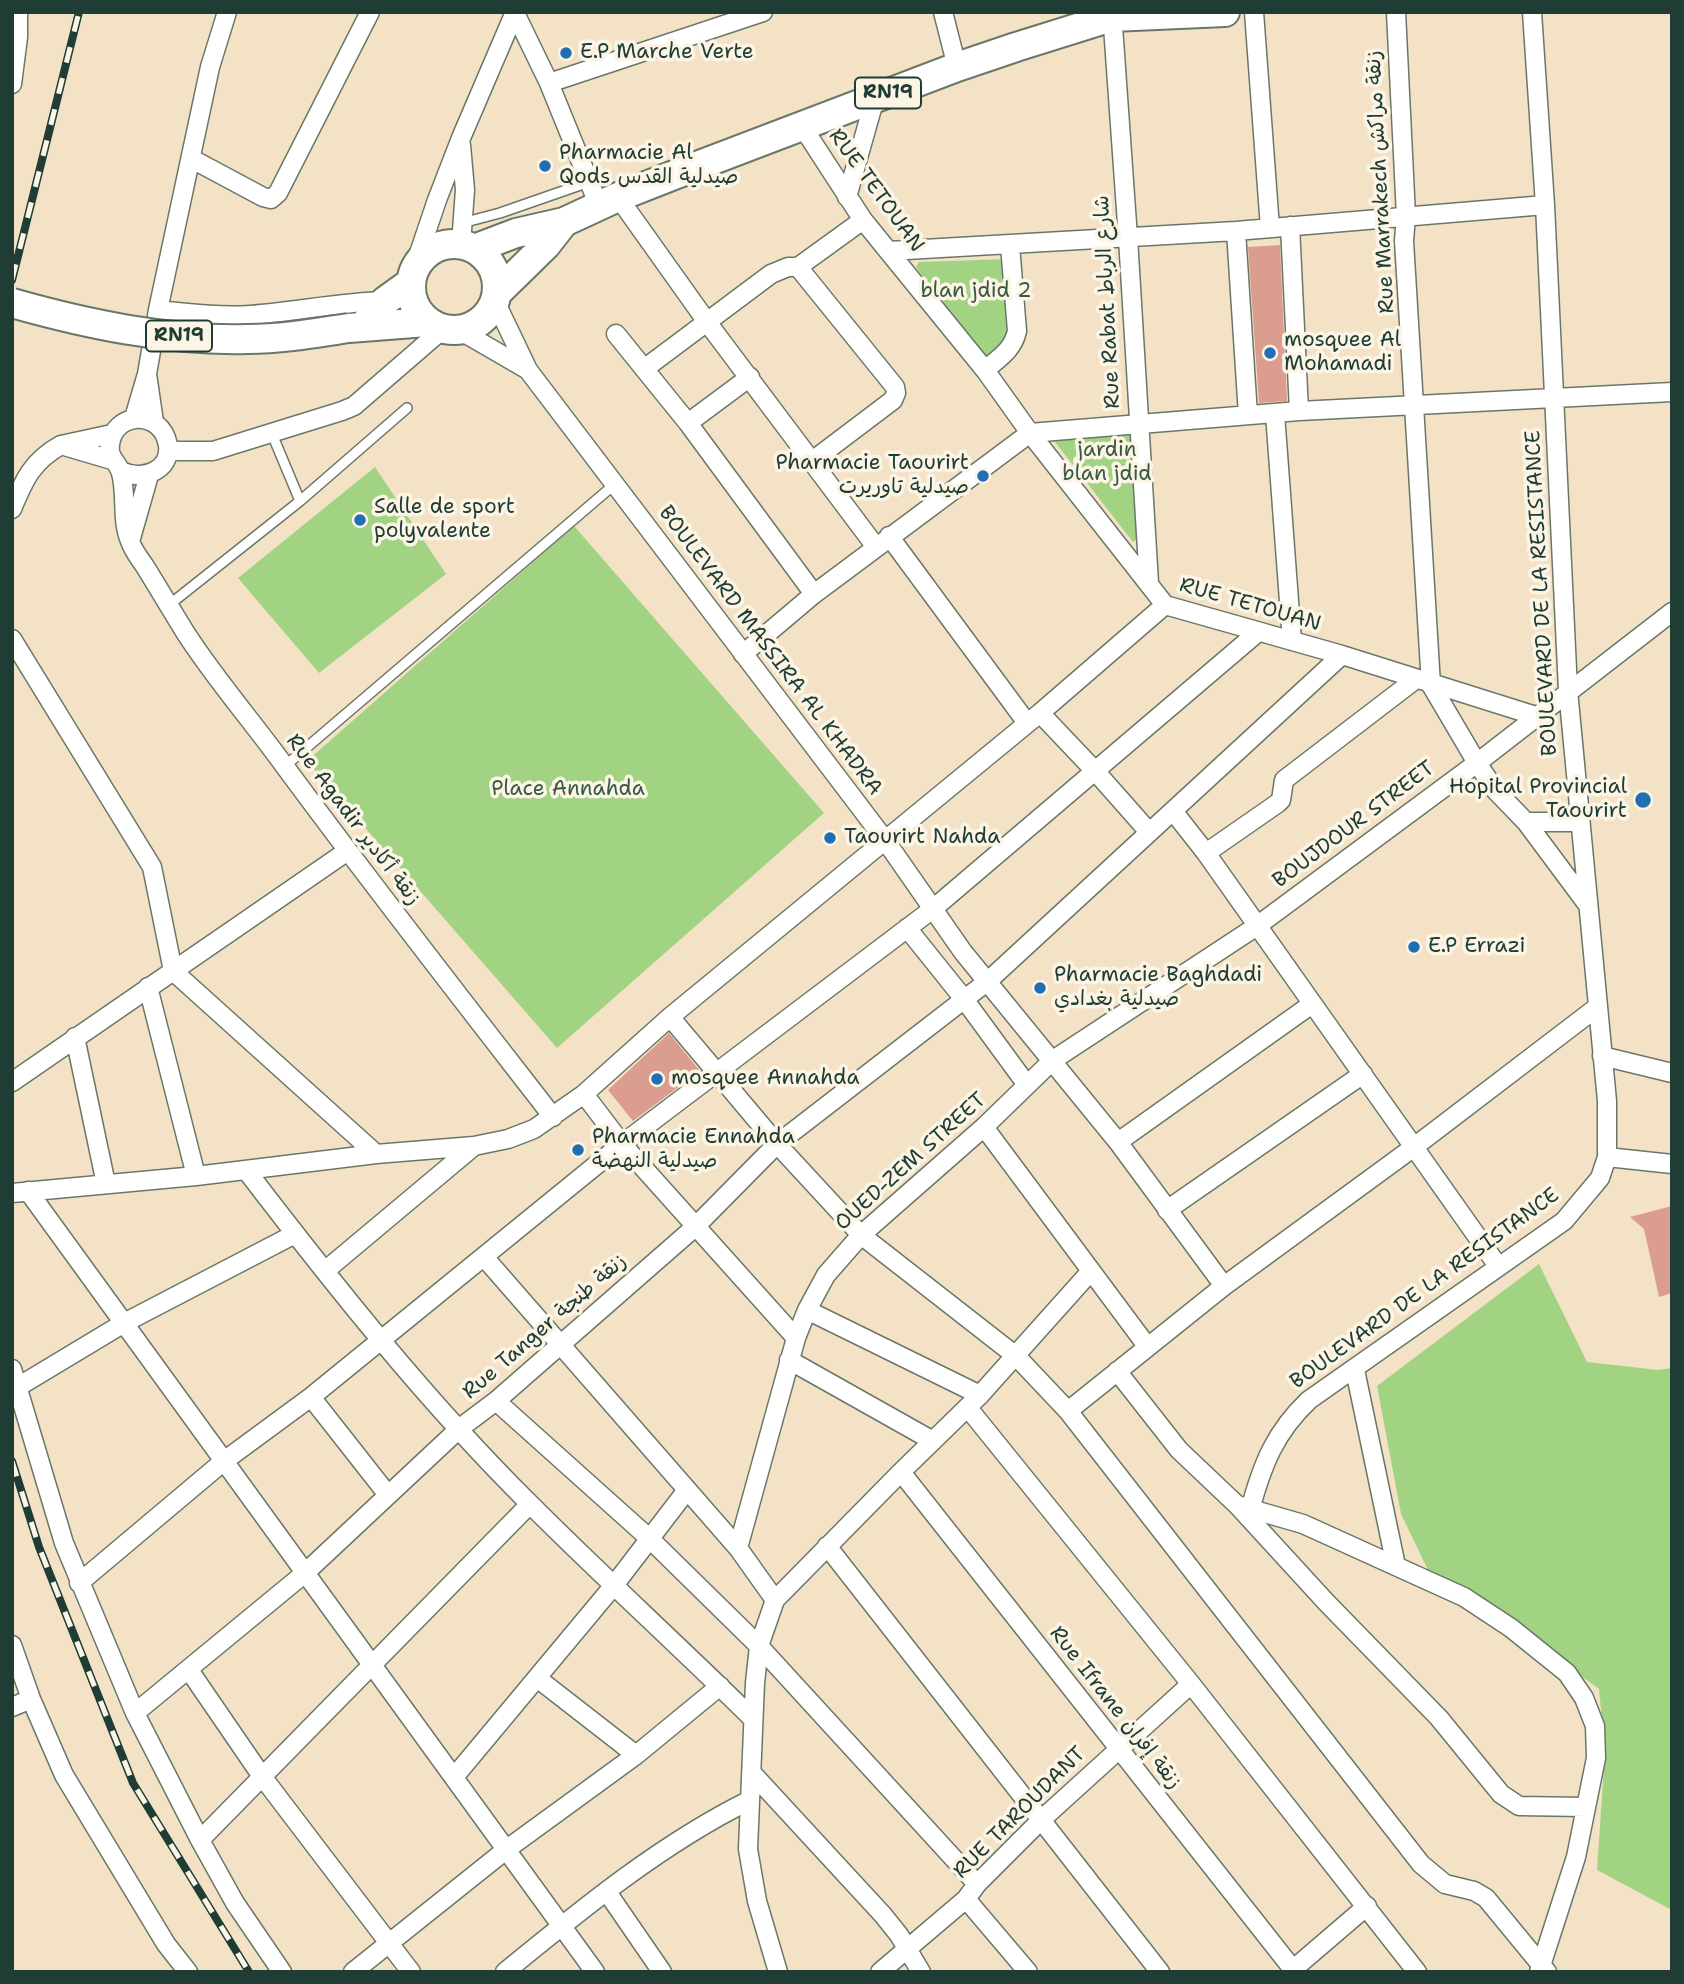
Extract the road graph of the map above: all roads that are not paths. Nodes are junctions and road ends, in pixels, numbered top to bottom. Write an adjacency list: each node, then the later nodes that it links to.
1 (18, 12): 14 (street)
2 (227, 12): 18 (street)
3 (370, 12): 18 (street)
4 (763, 12): 13 (street)
5 (943, 12): 12 (street)
6 (1225, 12): 11 (main road, RN19)
7 (1254, 12): 26 (street)
8 (1396, 12): 22 (street, Rue Marrakech زنقة مراكش)
9 (1532, 12): 21 (street, BOULEVARD DE LA RESISTANCE)
10 (515, 13): 13 (street); 17 (street)
11 (1112, 15): 12 (main road, RN19); 29 (street, Rue Rabat شارع الرباط)
12 (957, 67): 15 (main road, RN19)
13 (549, 83): 19 (street)
14 (12, 84)
15 (875, 98): 16 (main road, RN19); 20 (street)
16 (802, 126): 19 (main road, RN19); 20 (street, RUE TETOUAN)
17 (461, 138): 28 (street); 33 (street)
18 (192, 159): 37 (street)
19 (602, 195): 24 (main road, RN19); 28 (lane); 38 (street)
20 (847, 197): 23 (street, RUE TETOUAN)
21 (1545, 205): 22 (street); 48 (street, BOULEVARD DE LA RESISTANCE)
22 (1406, 216): 25 (street); 49 (street, Rue Marrakech زنقة مراكش)
23 (863, 220): 31 (street, RUE TETOUAN); 32 (street)
24 (564, 222): 28 (main road, RN19); 34 (main road, RN19)
25 (1290, 226): 26 (street); 51 (street)
26 (1270, 228): 27 (street)
27 (1236, 231): 29 (street); 53 (street)
28 (466, 238): 33 (main road, RN19); 34 (main road)
29 (1128, 238): 30 (street); 57 (street, Rue Rabat شارع الرباط)
30 (1010, 246): 31 (street); 44 (street)
31 (889, 251): 44 (street, RUE TETOUAN)
32 (798, 267): 38 (street); 63 (street)
33 (412, 276): 35 (main road, RN19); 40 (main road)
34 (496, 297): 40 (main road, RN19); 43 (street)
35 (385, 301): 37 (street); 39 (main road, RN19)
36 (12, 303): 39 (main road, RN19, bridge)
37 (158, 310): 45 (street)
38 (707, 322): 42 (street); 46 (street)
39 (356, 327): 40 (main road, RN19)
40 (443, 327): 43 (street); 60 (street)
41 (616, 334): 42 (street)
42 (645, 369): 56 (street)
43 (528, 370): 66 (street, BOULEVARD MASSIRA AL KHADRA)
44 (985, 370): 58 (street, RUE TETOUAN)
45 (148, 374): 54 (street); 55 (street)
46 (750, 377): 56 (street); 63 (street)
47 (1672, 392): 48 (street)
48 (1554, 400): 49 (street); 82 (street, BOULEVARD DE LA RESISTANCE)
49 (1416, 406): 51 (street); 81 (street, Rue Marrakech زنقة مراكش)
50 (407, 408): 67 (lane)
51 (1299, 411): 52 (street)
52 (1275, 414): 53 (street); 78 (street)
53 (1248, 415): 57 (street)
54 (134, 418): 55 (street); 59 (street)
55 (154, 422): 62 (street)
56 (688, 423): 72 (street)
57 (1138, 425): 58 (street); 71 (street, Rue Rabat شارع الرباط)
58 (1030, 433): 70 (street); 71 (street, RUE TETOUAN)
59 (112, 434): 61 (street); 64 (street)
60 (272, 434): 62 (street); 67 (lane)
61 (61, 445): 64 (street); 68 (street)
62 (168, 451): 65 (street)
63 (811, 463): 70 (street)
64 (117, 465): 65 (street); 69 (street)
65 (149, 474): 69 (street)
66 (615, 484): 79 (street, BOULEVARD MASSIRA AL KHADRA); 86 (lane)
67 (300, 501): 73 (lane)
68 (12, 509)
69 (130, 541): 73 (street, Rue Agadir زنقة أكادير)
70 (882, 541): 72 (street); 84 (street)
71 (1149, 583): 74 (street, RUE TETOUAN)
72 (814, 594): 79 (street)
73 (169, 605): 86 (street, Rue Agadir زنقة أكادير)
74 (1165, 605): 76 (street, RUE TETOUAN); 84 (street)
75 (1672, 612): 82 (street, BOUJDOUR STREET)
76 (1257, 633): 78 (street, RUE TETOUAN); 87 (street)
77 (12, 639): 99 (street)
78 (1292, 641): 80 (street, RUE TETOUAN)
79 (743, 653): 92 (street, BOULEVARD MASSIRA AL KHADRA)
80 (1342, 655): 81 (street, RUE TETOUAN); 88 (street, Rue Tanger زنقة طنجة)
81 (1424, 682): 83 (street, RUE TETOUAN); 85 (street); 94 (street)
82 (1568, 690): 83 (street, BOUJDOUR STREET); 90 (street, BOULEVARD DE LA RESISTANCE)
83 (1536, 716): 85 (street, BOUJDOUR STREET)
84 (1033, 718): 87 (street); 92 (street)
85 (1476, 763): 89 (street); 97 (street, BOUJDOUR STREET)
86 (285, 766): 93 (street, Rue Agadir زنقة أكادير)
87 (1096, 772): 91 (street); 96 (street)
88 (1173, 811): 91 (street, Rue Tanger زنقة طنجة); 94 (street)
89 (1526, 822): 90 (street); 95 (street)
90 (1580, 822): 95 (street, BOULEVARD DE LA RESISTANCE)
91 (1149, 832): 100 (street, Rue Tanger زنقة طنجة)
92 (886, 840): 96 (street, BOULEVARD MASSIRA AL KHADRA); 105 (street)
93 (346, 852): 99 (street); 115 (street, Rue Agadir زنقة أكادير)
94 (1206, 853): 97 (street)
95 (1587, 904): 104 (street, BOULEVARD DE LA RESISTANCE)
96 (934, 908): 98 (street); 100 (street, BOULEVARD MASSIRA AL KHADRA)
97 (1257, 926): 103 (street); 108 (street, BOUJDOUR STREET)
98 (907, 928): 102 (street); 109 (street)
99 (173, 971): 101 (street); 122 (street)
100 (988, 981): 102 (street, Rue Tanger زنقة طنجة); 108 (street, BOULEVARD MASSIRA AL KHADRA)
101 (148, 987): 106 (street); 126 (street)
102 (964, 999): 113 (street); 119 (street, Rue Tanger زنقة طنجة)
103 (1312, 1004): 111 (street); 117 (street)
104 (1597, 1008): 107 (street, BOULEVARD DE LA RESISTANCE); 121 (street)
105 (670, 1017): 109 (street); 114 (street)
106 (75, 1037): 112 (street); 127 (street)
107 (1602, 1056): 110 (street); 123 (street, BOULEVARD DE LA RESISTANCE)
108 (1053, 1060): 113 (street, OUED-ZEM STREET); 117 (street, BOULEVARD MASSIRA AL KHADRA)
109 (718, 1073): 118 (street); 119 (street)
110 (1672, 1073)
111 (1363, 1074): 121 (street); 129 (street)
112 (12, 1082)
113 (1027, 1085): 116 (street, OUED-ZEM STREET)
114 (584, 1094): 115 (street); 118 (street)
115 (553, 1117): 120 (street)
116 (984, 1127): 132 (street, OUED-ZEM STREET); 136 (street)
117 (1118, 1142): 129 (street, BOULEVARD MASSIRA AL KHADRA)
118 (622, 1144): 130 (street); 133 (street)
119 (777, 1144): 130 (street, Rue Tanger زنقة طنجة); 132 (street)
120 (474, 1146): 122 (street); 135 (street)
121 (1414, 1147): 134 (street); 137 (street)
122 (376, 1154): 125 (street)
123 (1606, 1157): 124 (street); 134 (street, BOULEVARD DE LA RESISTANCE)
124 (1672, 1164)
125 (246, 1170): 126 (street); 131 (street)
126 (195, 1176): 127 (street)
127 (106, 1184): 128 (street)
128 (20, 1192): 139 (street)
129 (1167, 1210): 137 (street, BOULEVARD MASSIRA AL KHADRA)
130 (695, 1227): 140 (street); 142 (street, Rue Tanger زنقة طنجة)
131 (295, 1234): 135 (street); 139 (street)
132 (861, 1235): 138 (street, OUED-ZEM STREET); 144 (street)
133 (484, 1256): 141 (street); 142 (street)
134 (1498, 1266): 147 (street, BOULEVARD DE LA RESISTANCE)
135 (326, 1270): 141 (street)
136 (1091, 1271): 143 (street); 144 (street)
137 (1224, 1286): 143 (street)
138 (807, 1310): 140 (street, OUED-ZEM STREET); 152 (street)
139 (124, 1323): 149 (street); 156 (street)
140 (796, 1338): 145 (street, OUED-ZEM STREET)
141 (379, 1339): 150 (street); 154 (street)
142 (560, 1344): 151 (street, Rue Tanger زنقة طنجة); 158 (street)
143 (1147, 1346): 148 (street)
144 (1016, 1356): 152 (street); 153 (street)
145 (789, 1360): 155 (street); 164 (street, OUED-ZEM STREET)
146 (12, 1369): 149 (street)
147 (1354, 1370): 161 (street, BOULEVARD DE LA RESISTANCE); 165 (street)
148 (1117, 1371): 153 (street); 161 (street)
149 (16, 1388): 167 (street)
150 (311, 1397): 156 (street); 159 (street)
151 (496, 1401): 154 (street, Rue Tanger زنقة طنجة); 162 (street)
152 (974, 1402): 155 (street); 175 (street)
153 (1068, 1411): 198 (street)
154 (460, 1428): 159 (street, Rue Tanger زنقة طنجة); 160 (street)
155 (933, 1440): 157 (street)
156 (224, 1461): 166 (street); 167 (street)
157 (901, 1472): 163 (street); 181 (street, Rue Ifrane زنقة إفران)
158 (687, 1490): 162 (street); 164 (street)
159 (388, 1495): 166 (street, Rue Tanger زنقة طنجة)
160 (530, 1504): 168 (street); 172 (street)
161 (1244, 1508): 165 (street); 187 (street)
162 (650, 1539): 168 (street); 171 (street)
163 (827, 1546): 169 (street); 188 (street)
164 (738, 1548): 169 (street)
165 (1396, 1566): 187 (street)
166 (305, 1573): 172 (street); 173 (street, Rue Tanger زنقة طنجة)
167 (79, 1583): 179 (street)
168 (615, 1584): 174 (street); 176 (street)
169 (775, 1600): 171 (street)
170 (12, 1645): 177 (street)
171 (759, 1647): 180 (street); 191 (street)
172 (371, 1663): 184 (street); 185 (street)
173 (188, 1670): 179 (street, Rue Tanger زنقة طنجة); 184 (street)
174 (537, 1678): 182 (street); 185 (street)
175 (1191, 1684): 181 (street, RUE TAROUDANT); 194 (street)
176 (720, 1686): 180 (street); 182 (street)
177 (31, 1699): 178 (street); 200 (street)
178 (12, 1707)
179 (135, 1713): 189 (street)
180 (752, 1718): 183 (street)
181 (1118, 1749): 188 (street, RUE TAROUDANT); 199 (street, Rue Ifrane زنقة إفران)
182 (636, 1755): 190 (street)
183 (752, 1773): 186 (street); 197 (street)
184 (261, 1775): 189 (street); 196 (street)
185 (455, 1776): 190 (street)
186 (750, 1800): 192 (street); 207 (street)
187 (1586, 1807): 198 (street)
188 (1041, 1820): 191 (street, RUE TAROUDANT); 211 (street)
189 (200, 1839): 201 (street)
190 (507, 1849): 195 (street); 196 (street)
191 (977, 1884): 193 (street, RUE TAROUDANT)
192 (607, 1892): 195 (street); 206 (street)
193 (966, 1899): 197 (street, RUE TAROUDANT); 210 (street)
194 (1367, 1906): 199 (street); 212 (street)
195 (562, 1925): 204 (street); 205 (street)
196 (390, 1944): 202 (street); 203 (street)
197 (906, 1949): 208 (street, RUE TAROUDANT); 209 (street)
198 (1542, 1969)
199 (1293, 1971)
200 (188, 1972)
201 (282, 1972)
202 (353, 1972)
203 (411, 1972)
204 (505, 1972)
205 (595, 1972)
206 (662, 1972)
207 (778, 1972)
208 (880, 1972)
209 (921, 1972)
210 (1028, 1972)
211 (1160, 1972)
212 (1417, 1972)

